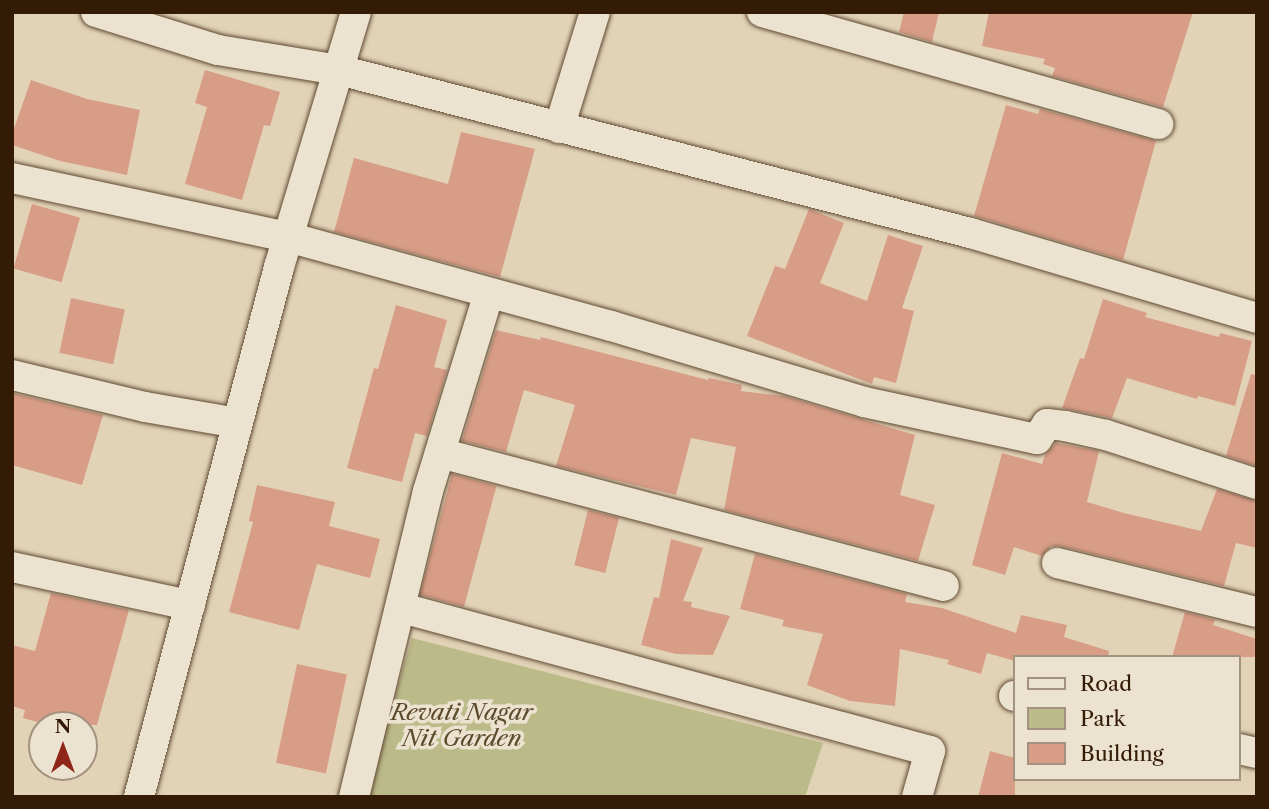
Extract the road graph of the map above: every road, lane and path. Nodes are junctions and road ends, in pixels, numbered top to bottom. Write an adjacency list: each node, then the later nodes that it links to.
1 (96, 12): 5 (street)
2 (356, 12): 5 (street)
3 (595, 12): 7 (street)
4 (762, 12): 6 (street)
5 (339, 70): 7 (street); 9 (street)
6 (1158, 124)
7 (559, 128): 11 (street)
8 (12, 178): 9 (street)
9 (288, 237): 10 (street); 13 (street)
10 (489, 293): 14 (street); 15 (street)
11 (1257, 318)
12 (12, 375): 13 (street)
13 (238, 423): 19 (street)
14 (440, 453): 18 (street); 20 (street)
15 (1257, 484)
16 (1057, 562): 21 (street)
17 (12, 567): 19 (street)
18 (944, 586)
19 (190, 605): 22 (street)
20 (402, 608): 23 (street); 24 (street)
21 (1257, 612)
22 (139, 797)
23 (354, 797)
24 (917, 797)

